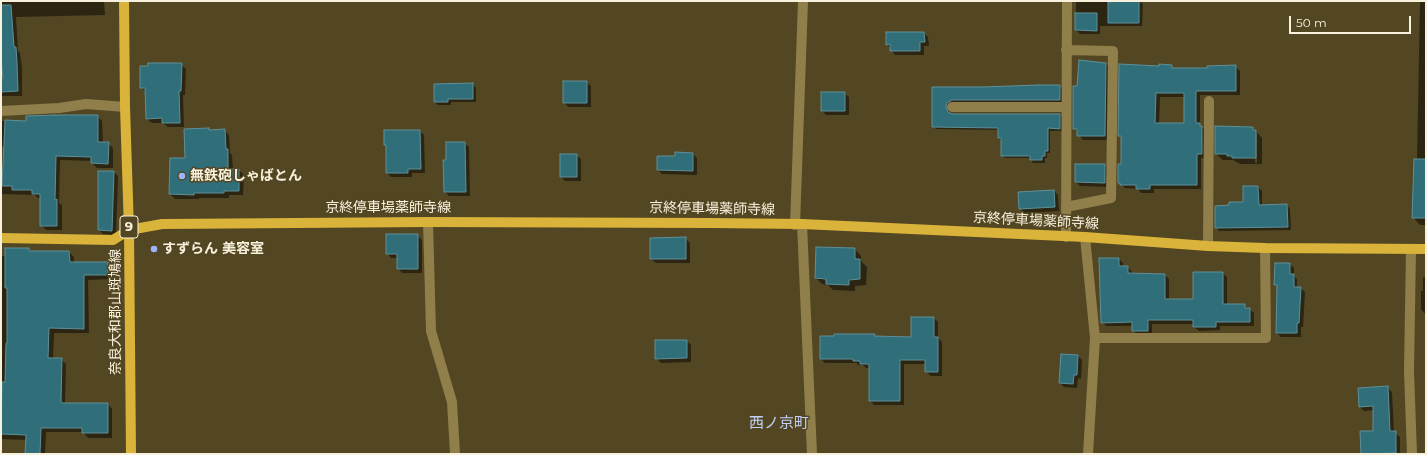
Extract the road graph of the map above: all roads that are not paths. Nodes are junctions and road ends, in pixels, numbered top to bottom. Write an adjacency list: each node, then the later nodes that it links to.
1 (124, 1): 6 (main road, 奈良大和郡山斑鳩線 / 9)
2 (803, 1): 12 (street)
3 (1067, 1): 4 (street)
4 (1066, 50): 8 (street); 10 (street)
5 (1209, 101): 17 (street)
6 (125, 107): 9 (street); 13 (main road, 奈良大和郡山斑鳩線 / 9)
7 (952, 107): 8 (street)
8 (1066, 107): 10 (street)
9 (1, 111)
10 (1066, 207): 14 (street)
11 (428, 222): 12 (main road, 京終停車場薬師寺線); 13 (main road, 京終停車場薬師寺線); 23 (street)
12 (799, 225): 14 (main road, 京終停車場薬師寺線); 24 (street)
13 (129, 230): 16 (main road, 京終停車場薬師寺線); 22 (main road, 奈良大和郡山斑鳩線 / 9)
14 (1066, 237): 15 (main road, 京終停車場薬師寺線)
15 (1085, 237): 17 (main road, 京終停車場薬師寺線); 21 (street)
16 (1, 238)
17 (1208, 246): 18 (main road, 京終停車場薬師寺線)
18 (1265, 248): 19 (main road, 京終停車場薬師寺線); 21 (street)
19 (1411, 249): 20 (main road, 京終停車場薬師寺線); 26 (street)
20 (1426, 249)
21 (1095, 338): 25 (street)
22 (131, 454)
23 (455, 454)
24 (812, 454)
25 (1088, 454)
26 (1412, 454)

